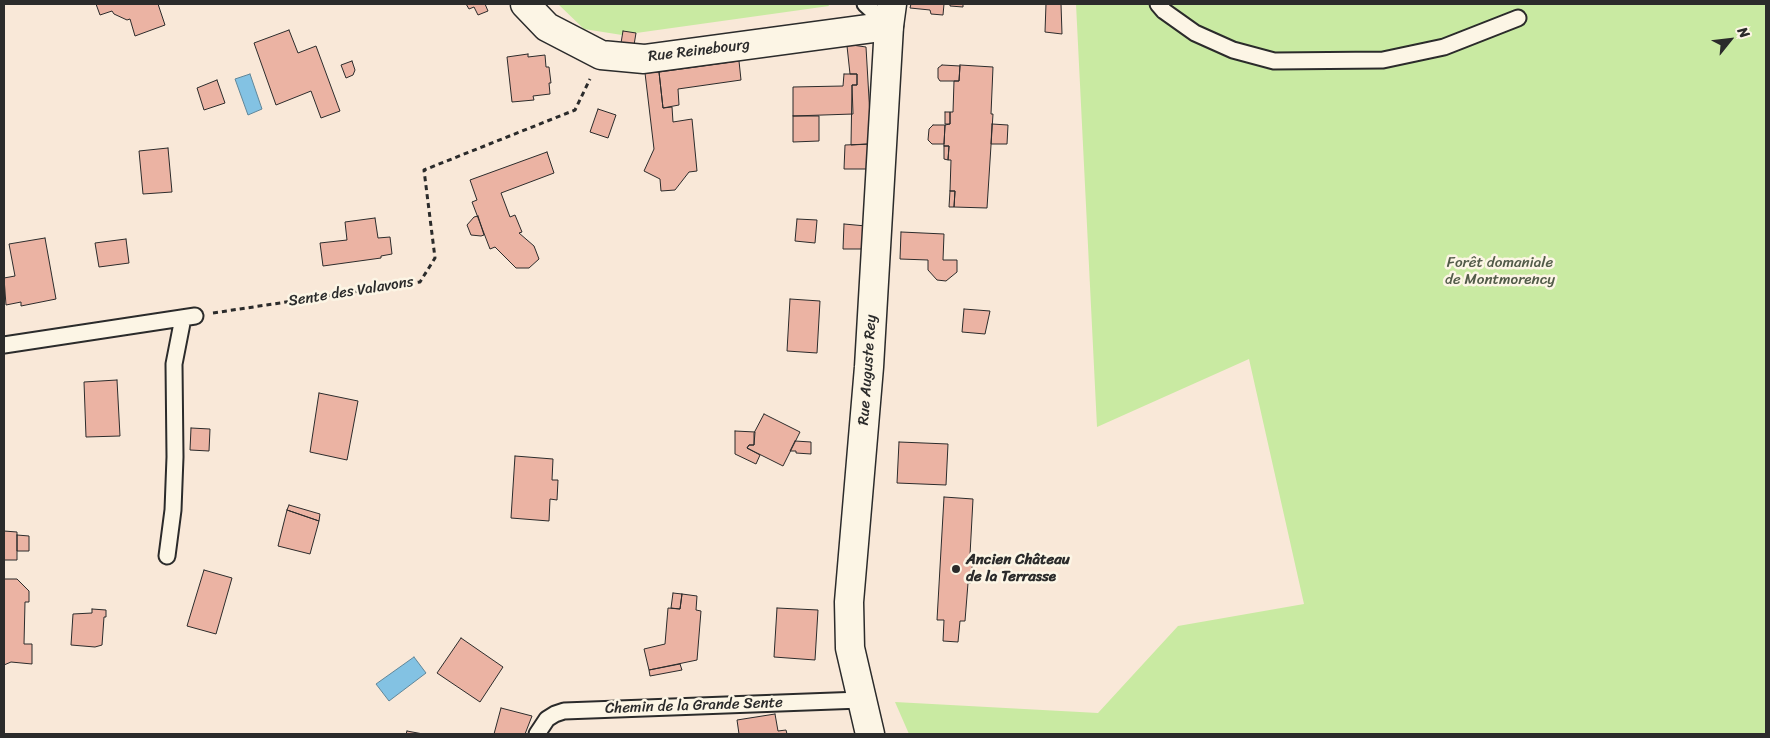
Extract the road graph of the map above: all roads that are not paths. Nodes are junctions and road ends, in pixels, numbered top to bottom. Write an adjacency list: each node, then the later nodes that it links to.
1 (525, 4): 4 (street, Rue Reinebourg)
2 (865, 4): 4 (lane)
3 (1158, 4): 5 (lane)
4 (890, 15): 8 (street, Rue Auguste Rey)
5 (1518, 18)
6 (4, 345): 7 (lane)
7 (167, 556)
8 (861, 700): 9 (lane, Chemin de la Grande Sente); 10 (street, Rue Auguste Rey)
9 (537, 734)
10 (870, 734)

